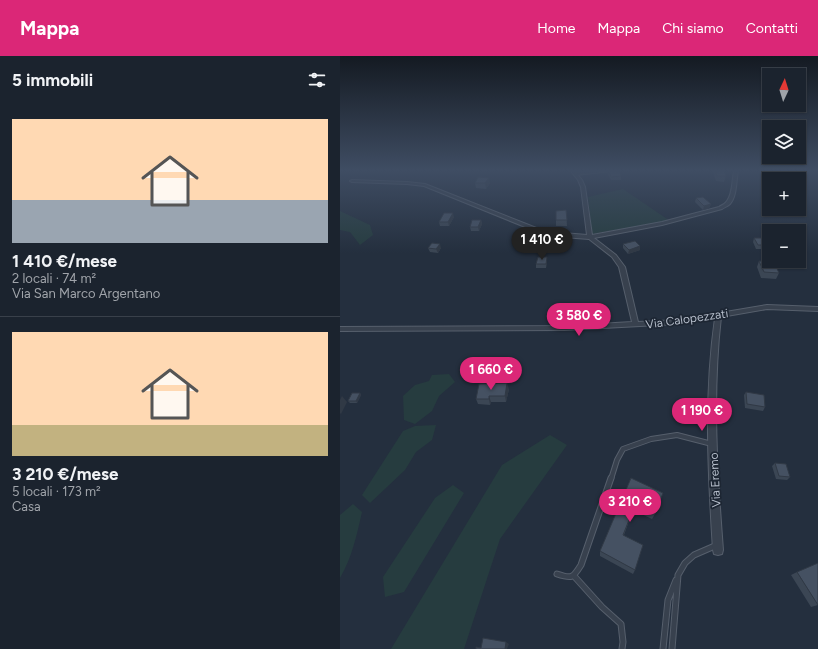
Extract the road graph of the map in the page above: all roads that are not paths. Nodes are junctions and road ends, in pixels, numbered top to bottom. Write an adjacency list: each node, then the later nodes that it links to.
1 (457, 198): 4 (street)
2 (584, 198): 4 (street)
3 (731, 198): 4 (street)
4 (590, 237): 7 (street)
5 (818, 309): 6 (street, Via Calopezzati)
6 (718, 316): 7 (street, Via Calopezzati); 9 (street, Via Eremo)
7 (636, 325): 8 (street, Via Calopezzati)
8 (340, 329)
9 (713, 445): 10 (street, Via Eremo); 13 (lane)
10 (718, 547): 12 (lane)
11 (557, 574): 13 (lane)
12 (678, 575): 15 (lane); 16 (lane)
13 (574, 576): 14 (lane)
14 (622, 649)
15 (663, 649)
16 (672, 649)

